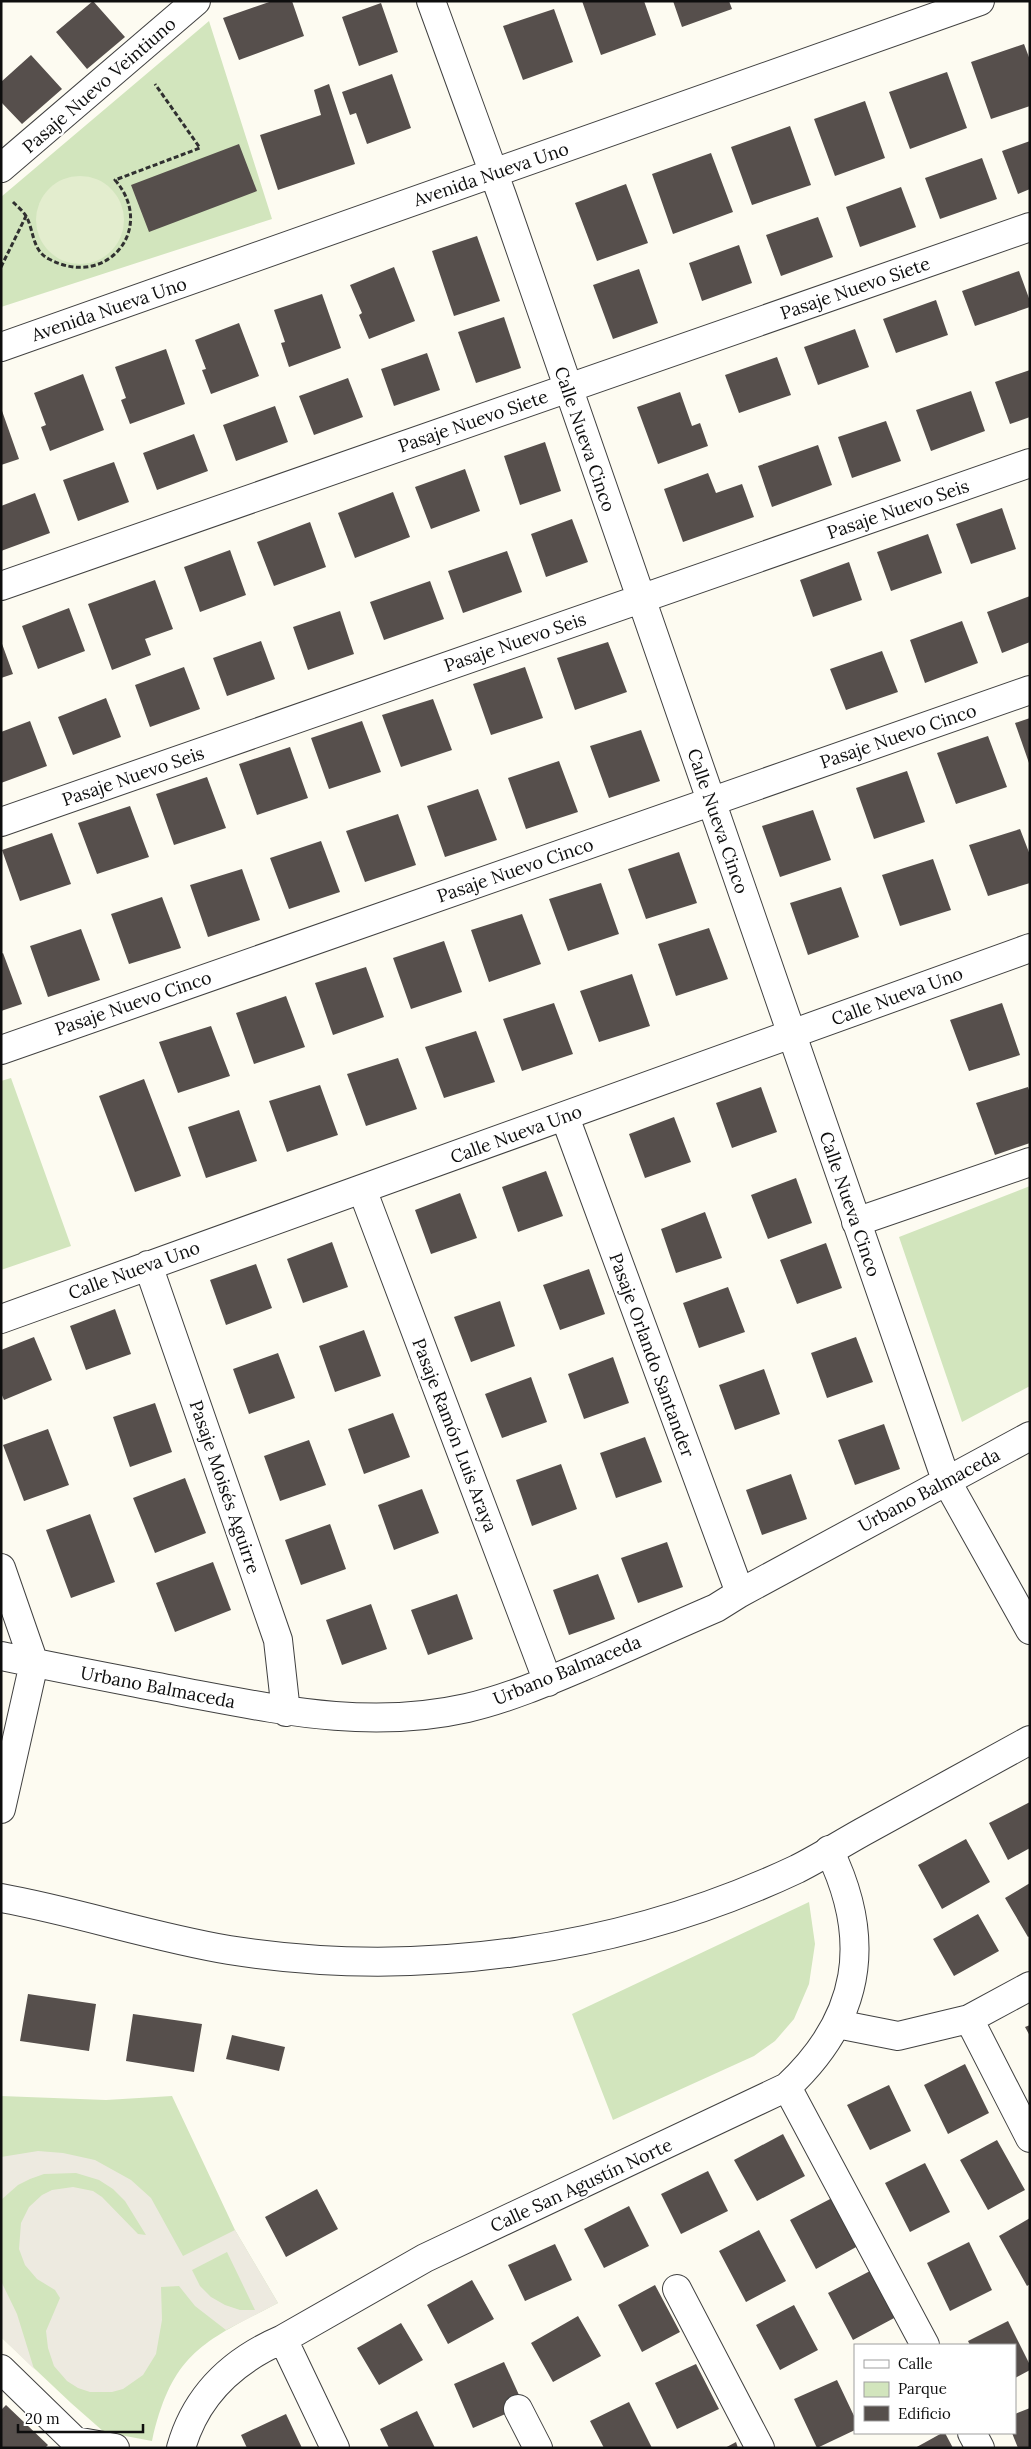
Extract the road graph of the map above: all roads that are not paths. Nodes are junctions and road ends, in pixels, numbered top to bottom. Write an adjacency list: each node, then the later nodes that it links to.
1 (196, 1): 4 (street, Pasaje Nuevo Veintiuno)
2 (432, 1): 5 (street, Calle Nueva Cinco)
3 (980, 1): 5 (street, Avenida Nueva Uno)
4 (1, 168)
5 (494, 173): 7 (street, Avenida Nueva Uno); 8 (street, Calle Nueva Cinco)
6 (1030, 227): 8 (street, Pasaje Nuevo Siete)
7 (1, 347)
8 (568, 388): 10 (street, Pasaje Nuevo Siete); 11 (street, Calle Nueva Cinco)
9 (1030, 463): 11 (street, Pasaje Nuevo Seis)
10 (1, 586)
11 (641, 598): 13 (street, Calle Nueva Cinco); 14 (street, Pasaje Nuevo Seis)
12 (1030, 690): 13 (street, Pasaje Nuevo Cinco)
13 (711, 801): 16 (street, Calle Nueva Cinco); 17 (street, Pasaje Nuevo Cinco)
14 (1, 822)
15 (1030, 948): 16 (street, Calle Nueva Uno)
16 (791, 1034): 18 (street, Calle Nueva Uno); 21 (street, Calle Nueva Cinco)
17 (1, 1050)
18 (565, 1116): 20 (street, Calle Nueva Uno); 27 (street, Pasaje Orlando Santander)
19 (1030, 1162): 21 (street)
20 (362, 1189): 22 (street, Calle Nueva Uno); 31 (street, Pasaje Ramón Luis Araya)
21 (856, 1222): 25 (street, Calle Nueva Cinco)
22 (148, 1265): 23 (street, Calle Nueva Uno); 32 (street, Pasaje Moisés Aguirre)
23 (1, 1318)
24 (1030, 1436): 25 (street, Urbano Balmaceda)
25 (946, 1480): 27 (street, Urbano Balmaceda); 28 (street, Calle Nueva Cinco)
26 (1, 1568): 30 (street)
27 (740, 1593): 31 (street, Urbano Balmaceda)
28 (1030, 1630)
29 (1, 1656): 30 (street, Urbano Balmaceda)
30 (34, 1663): 32 (street, Urbano Balmaceda); 34 (street)
31 (548, 1682): 32 (street, Urbano Balmaceda)
32 (286, 1712)
33 (1030, 1740): 35 (street)
34 (1, 1809)
35 (829, 1850): 36 (street); 39 (street, Calle San Agustín Norte)
36 (1, 1898)
37 (1030, 1986): 38 (street)
38 (969, 2019): 39 (street); 41 (street)
39 (837, 2024): 40 (street, Calle San Agustín Norte)
40 (787, 2087): 43 (street, Calle San Agustín Norte); 44 (street)
41 (1030, 2138)
42 (677, 2289): 52 (street)
43 (283, 2339): 49 (street, Calle San Agustín Norte); 50 (street)
44 (924, 2344)
45 (1, 2369): 48 (street)
46 (518, 2409): 51 (street)
47 (973, 2434): 53 (street)
48 (115, 2448)
49 (181, 2448)
50 (335, 2448)
51 (538, 2448)
52 (760, 2448)
53 (980, 2448)

